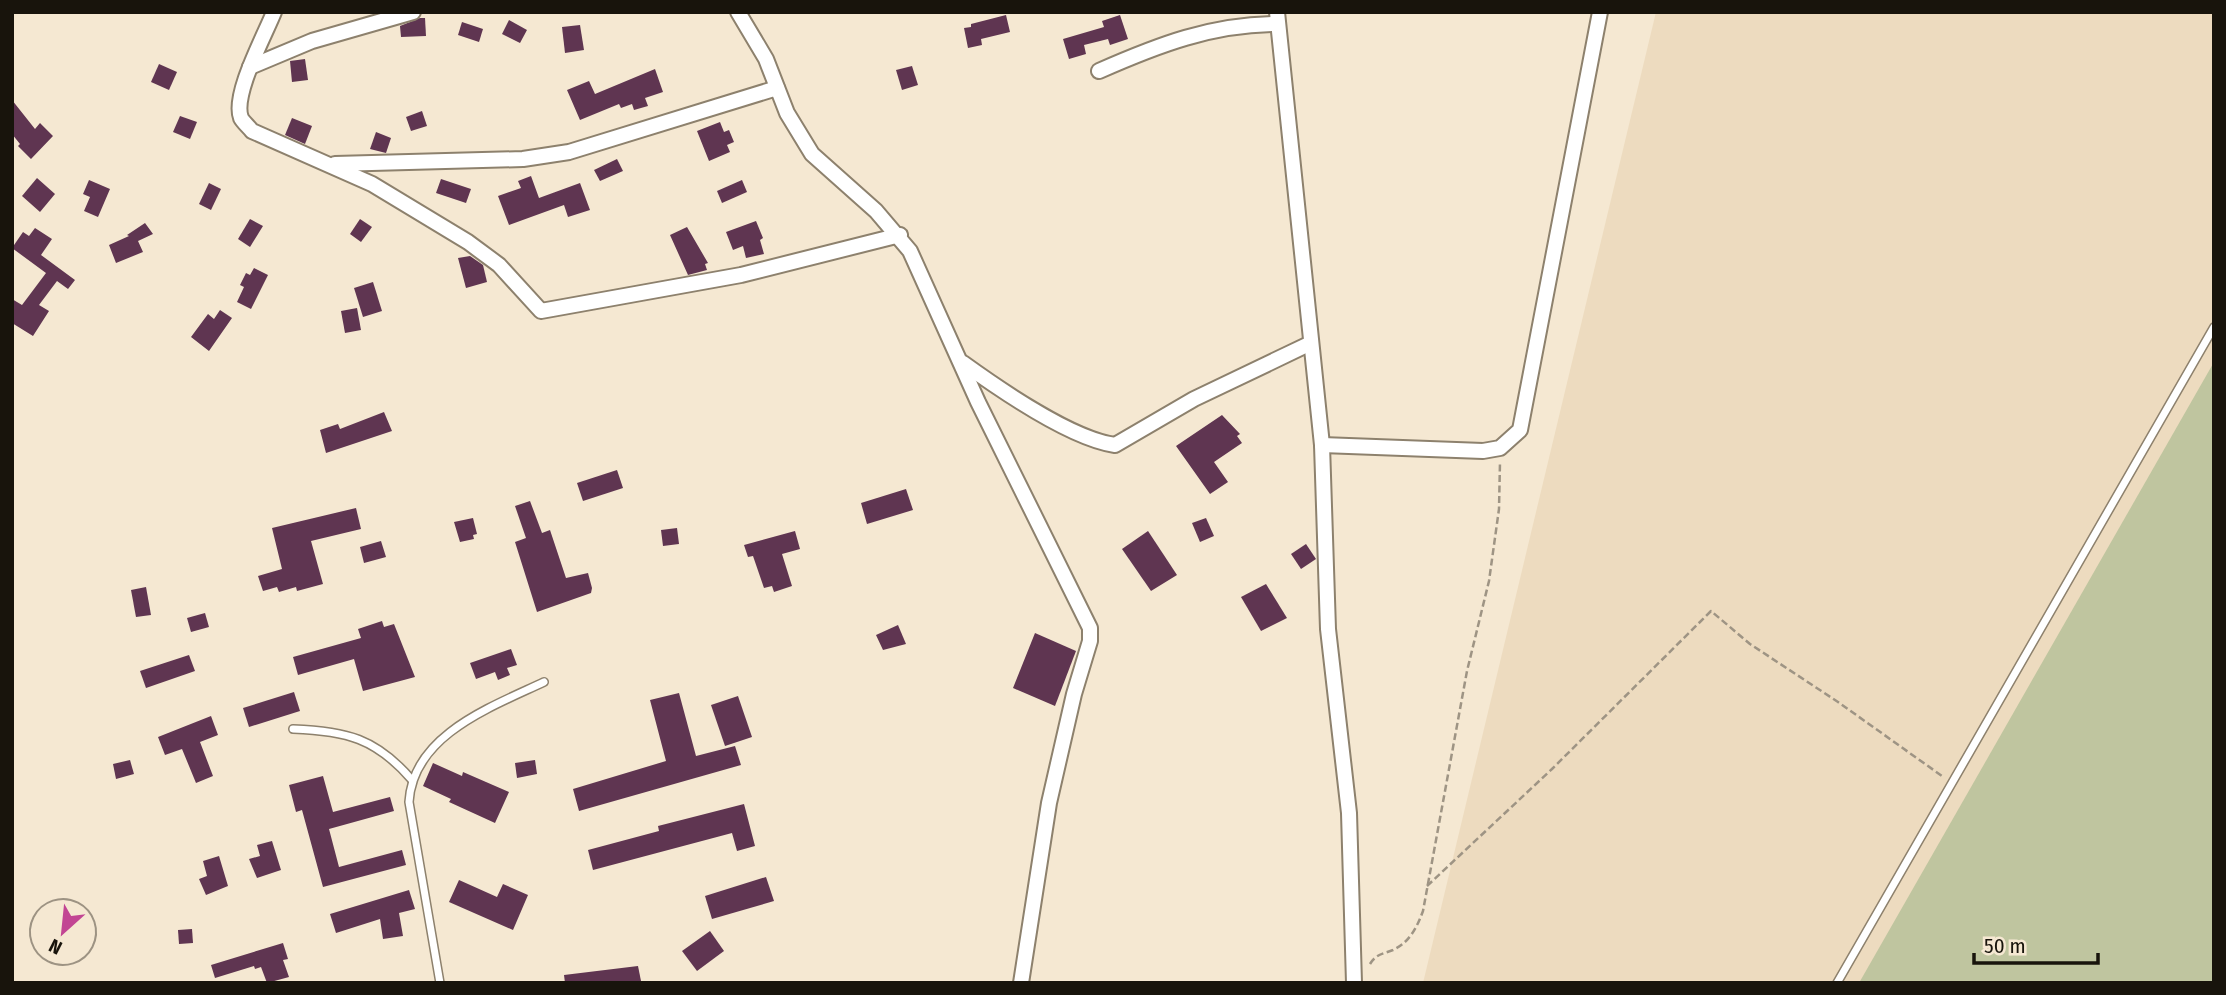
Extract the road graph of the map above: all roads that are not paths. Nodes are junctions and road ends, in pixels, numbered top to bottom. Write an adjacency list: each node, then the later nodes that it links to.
1 (274, 12): 6 (street)
2 (414, 12): 6 (street)
3 (738, 12): 8 (street)
4 (1600, 12): 14 (street)
5 (1277, 18): 7 (street); 12 (street)
6 (250, 67): 9 (street)
7 (1099, 71)
8 (778, 88): 9 (street); 10 (street)
9 (330, 164): 10 (street)
10 (900, 236): 13 (street)
11 (2214, 327): 21 (lane)
12 (1311, 343): 13 (street); 14 (street)
13 (962, 362): 19 (street)
14 (1322, 445): 20 (street)
15 (544, 682): 17 (lane)
16 (293, 729): 17 (lane)
17 (412, 780): 18 (lane)
18 (440, 983)
19 (1021, 983)
20 (1354, 983)
21 (1837, 983)

